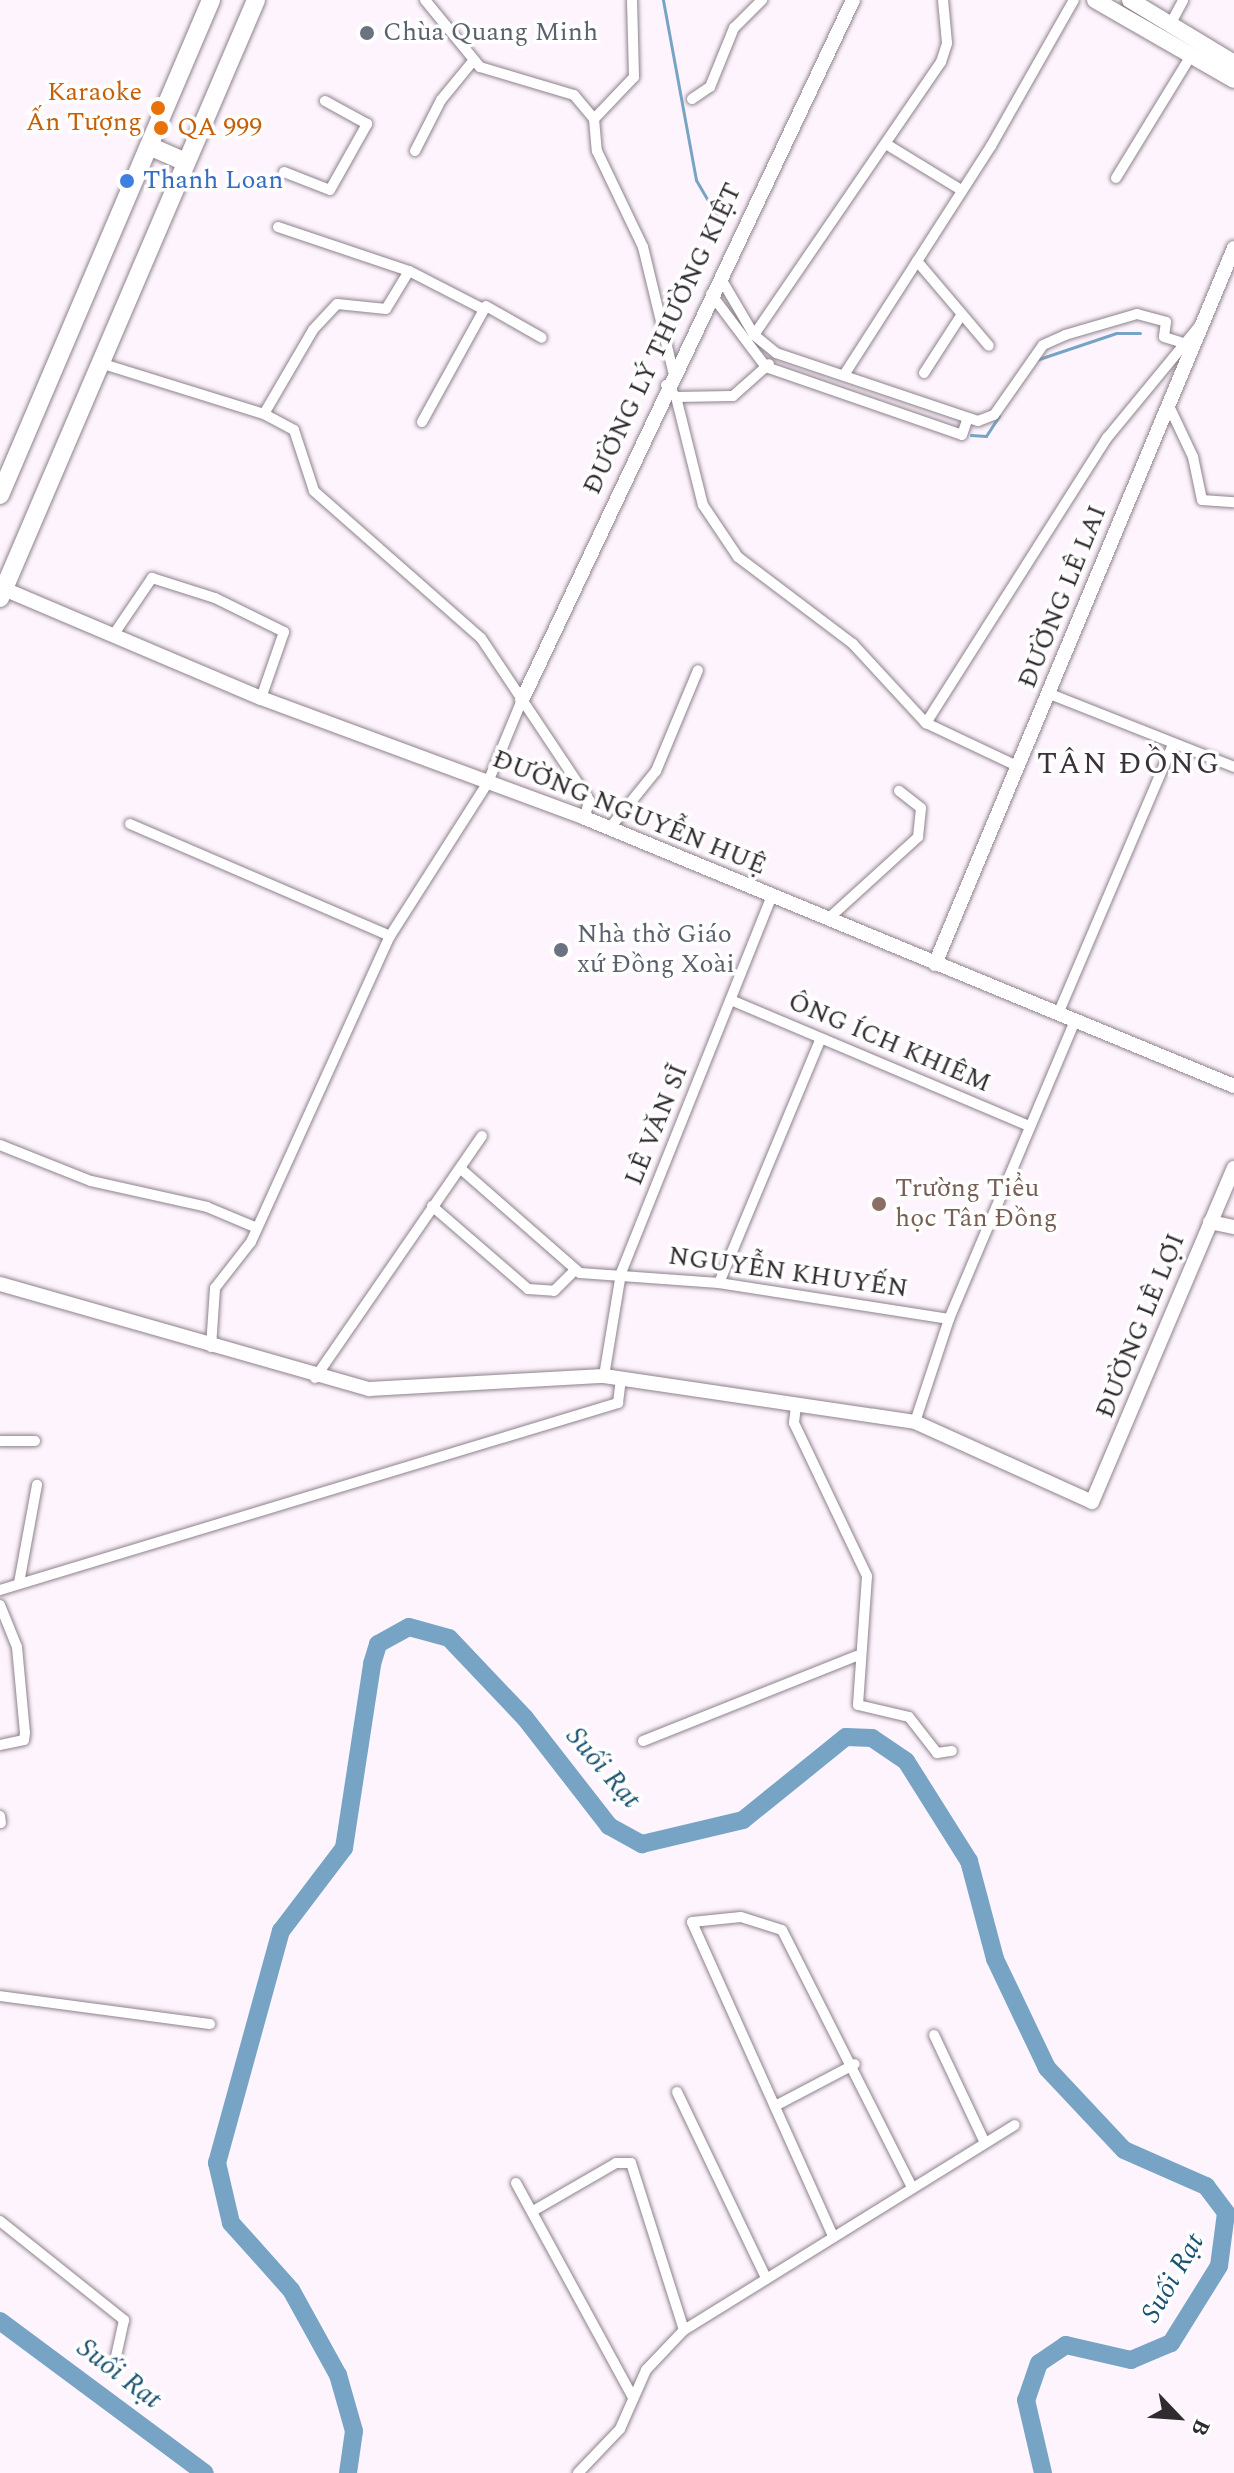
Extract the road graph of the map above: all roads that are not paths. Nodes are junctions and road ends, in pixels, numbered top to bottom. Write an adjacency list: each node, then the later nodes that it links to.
1 (211, 0): 21 (highway)
2 (256, 0): 23 (highway)
3 (425, 0): 14 (street)
4 (632, 0): 19 (street)
5 (762, 0): 17 (street)
6 (853, 0): 31 (street, ĐƯỜNG LÝ THƯỜNG KIỆT)
7 (943, 0): 20 (street)
8 (1074, 0): 26 (street)
9 (1095, 0): 13 (main road)
10 (1130, 0): 12 (main road)
11 (1183, 0): 12 (street)
12 (1171, 23): 15 (main road)
13 (1192, 54): 16 (main road); 25 (street)
14 (473, 61): 19 (street); 22 (street)
15 (1234, 63)
16 (1234, 80)
17 (692, 99)
18 (325, 101): 24 (street)
19 (594, 119): 45 (street)
20 (886, 144): 26 (street); 36 (street)
21 (149, 146): 23 (highway); 51 (highway)
22 (415, 151)
23 (186, 162): 41 (highway)
24 (284, 172)
25 (1116, 178)
26 (961, 190): 29 (street)
27 (278, 227): 30 (street)
28 (1234, 248): 35 (street, ĐƯỜNG LÊ LAI)
29 (917, 261): 34 (street); 44 (street)
30 (409, 271): 33 (street); 48 (street)
31 (719, 275): 32 (street, ĐƯỜNG LÝ THƯỜNG KIỆT); 36 (street)
32 (711, 294): 42 (street); 45 (street, ĐƯỜNG LÝ THƯỜNG KIỆT)
33 (483, 309): 37 (street); 50 (street)
34 (962, 314): 39 (street); 43 (street)
35 (1205, 320): 38 (street); 47 (street, ĐƯỜNG LÊ LAI)
36 (754, 335): 40 (street)
37 (542, 338)
38 (1180, 342): 49 (street); 59 (street)
39 (989, 346)
40 (776, 353): 42 (street); 44 (street)
41 (100, 363): 48 (street); 53 (highway)
42 (766, 367): 46 (street); 49 (street)
43 (924, 373)
44 (844, 375): 49 (street)
45 (670, 378): 46 (street); 58 (street, ĐƯỜNG LÝ THƯỜNG KIỆT)
46 (676, 397): 59 (street)
47 (1168, 404): 52 (street); 56 (street, ĐƯỜNG LÊ LAI)
48 (264, 414): 58 (street)
49 (968, 418)
50 (422, 422)
51 (0, 495)
52 (1234, 502)
53 (1, 592): 54 (street, ĐƯỜNG NGUYỄN HUỆ)
54 (114, 634): 57 (street, ĐƯỜNG NGUYỄN HUỆ); 57 (street)
55 (698, 670): 67 (street)
56 (1050, 694): 60 (street); 61 (street, ĐƯỜNG LÊ LAI)
57 (261, 698): 63 (street, ĐƯỜNG NGUYỄN HUỆ)
58 (522, 700): 63 (street); 65 (street)
59 (926, 723): 61 (street)
60 (1173, 744): 62 (street); 73 (street)
61 (1019, 767): 71 (street, ĐƯỜNG LÊ LAI)
62 (1234, 767)
63 (488, 782): 65 (street, ĐƯỜNG NGUYỄN HUỆ); 70 (street)
64 (899, 791): 69 (street)
65 (585, 818): 67 (street, ĐƯỜNG NGUYỄN HUỆ)
66 (130, 824): 70 (street)
67 (609, 829): 68 (street, ĐƯỜNG NGUYỄN HUỆ)
68 (772, 896): 69 (street, ĐƯỜNG NGUYỄN HUỆ); 72 (street, LÊ VĂN SĨ)
69 (828, 919): 71 (street, ĐƯỜNG NGUYỄN HUỆ)
70 (390, 936): 85 (street)
71 (935, 964): 73 (street, ĐƯỜNG NGUYỄN HUỆ)
72 (731, 1000): 75 (street, ÔNG ÍCH KHIÊM); 87 (street, LÊ VĂN SĨ)
73 (1058, 1014): 74 (street, ĐƯỜNG NGUYỄN HUỆ)
74 (1075, 1021): 76 (street, ĐƯỜNG NGUYỄN HUỆ); 77 (street)
75 (821, 1038): 77 (street, ÔNG ÍCH KHIÊM); 88 (street)
76 (1234, 1086)
77 (1030, 1126): 90 (street)
78 (482, 1136): 81 (street)
79 (0, 1145): 85 (street)
80 (1234, 1168): 83 (street, ĐƯỜNG LÊ LỢI)
81 (461, 1169): 82 (street); 86 (street)
82 (432, 1206): 86 (street); 93 (street)
83 (1210, 1222): 84 (street); 96 (street, ĐƯỜNG LÊ LỢI)
84 (1234, 1227)
85 (257, 1228): 91 (street)
86 (574, 1271): 87 (street, NGUYỄN KHUYẾN)
87 (621, 1273): 88 (street, NGUYỄN KHUYẾN); 92 (street, LÊ VĂN SĨ)
88 (719, 1283): 90 (street, NGUYỄN KHUYẾN)
89 (0, 1284): 91 (street)
90 (949, 1319): 96 (street)
91 (211, 1347): 93 (street)
92 (604, 1376): 93 (street); 94 (street)
93 (315, 1378)
94 (621, 1379): 95 (street); 100 (street)
95 (796, 1406): 96 (street); 103 (street)
96 (915, 1422)
97 (0, 1441): 98 (street)
98 (35, 1441)
99 (37, 1485): 100 (street)
100 (19, 1583): 101 (street)
101 (0, 1590)
102 (0, 1605): 105 (street)
103 (857, 1656): 104 (street); 106 (street)
104 (643, 1741)
105 (0, 1745)
106 (952, 1751)
107 (0, 1996): 108 (street)
108 (210, 2024)
109 (934, 2035): 114 (street)
110 (855, 2064): 112 (street); 112 (street); 116 (street)
111 (677, 2092): 120 (street)
112 (775, 2106): 119 (street)
113 (1015, 2125): 114 (street)
114 (985, 2143): 116 (street)
115 (516, 2183): 117 (street)
116 (912, 2187): 119 (street)
117 (533, 2211): 121 (street); 123 (street)
118 (0, 2221): 122 (street)
119 (833, 2236): 120 (street)
120 (766, 2278): 121 (street)
121 (684, 2330): 123 (street)
122 (113, 2370)
123 (633, 2398): 124 (street)
124 (578, 2473)

